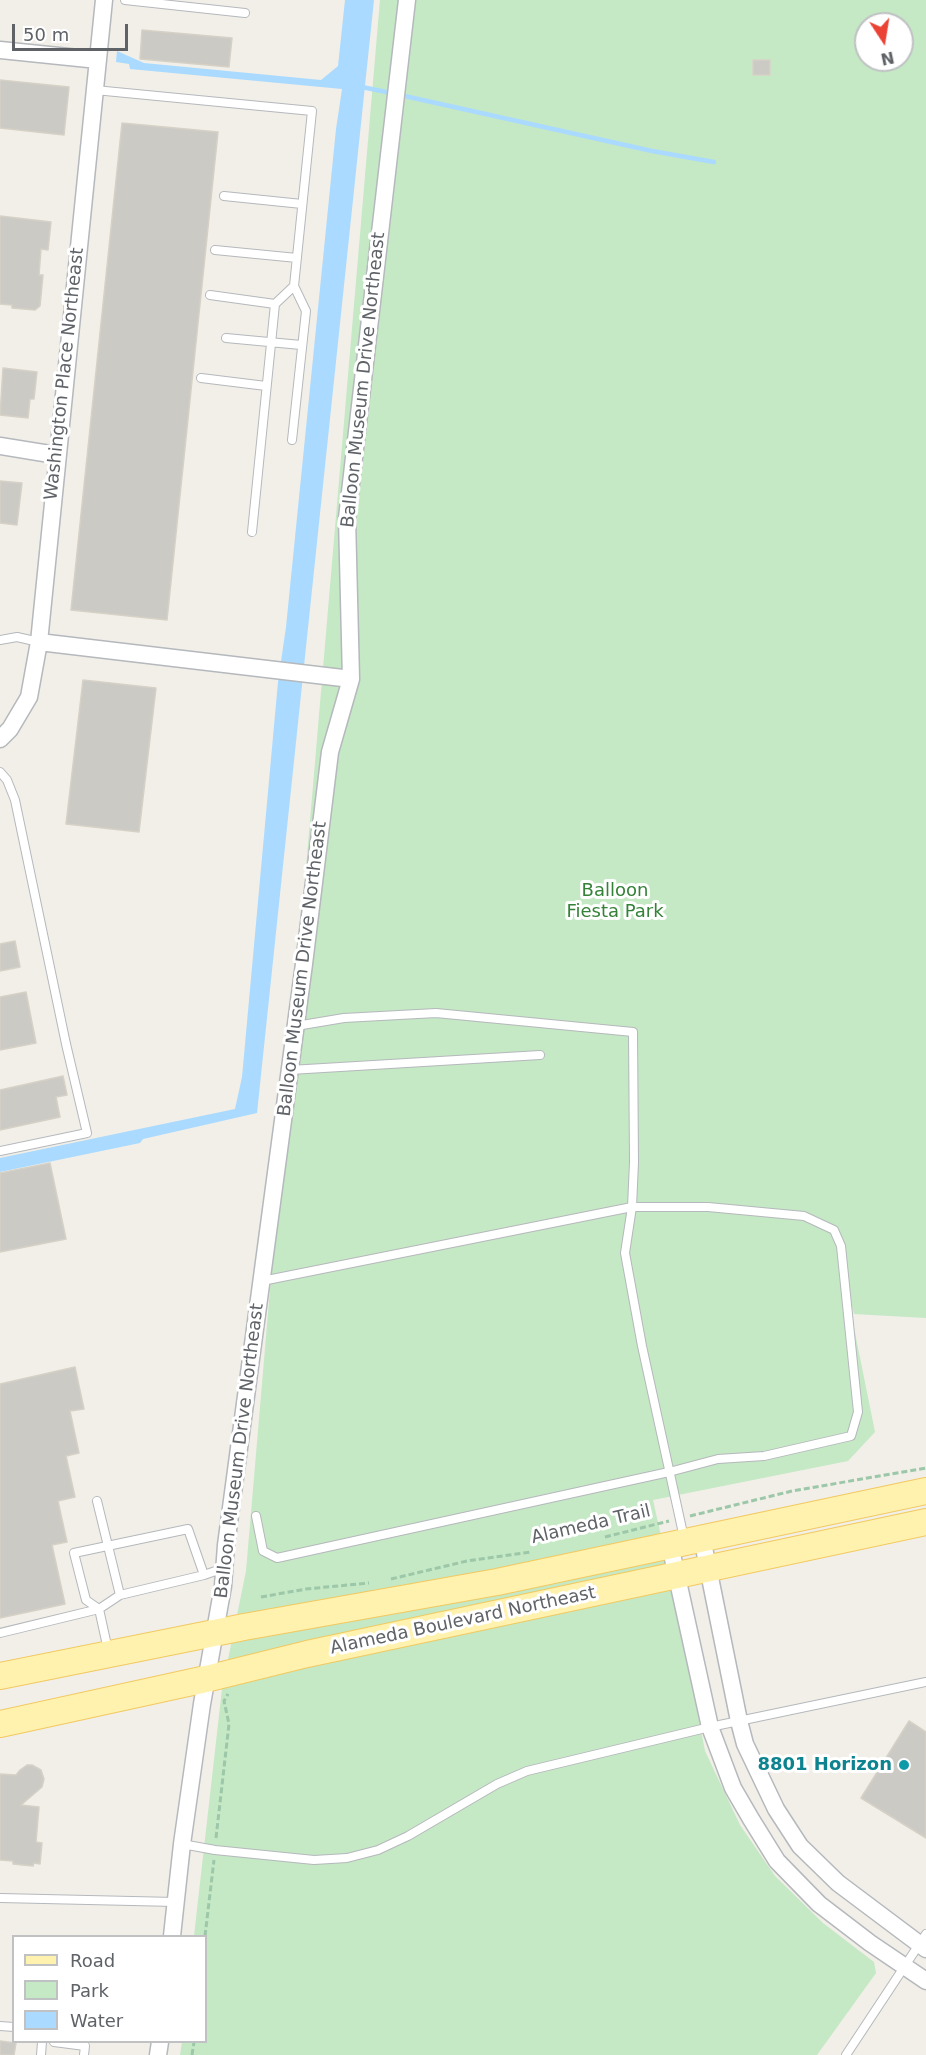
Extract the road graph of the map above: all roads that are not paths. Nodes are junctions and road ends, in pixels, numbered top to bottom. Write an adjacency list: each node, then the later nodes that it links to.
1 (104, 0): 6 (street, Washington Place Northeast)
2 (125, 0): 4 (lane)
3 (407, 0): 26 (street, Balloon Museum Drive Northeast)
4 (245, 13)
5 (0, 50): 6 (street)
6 (98, 60): 7 (street, Washington Place Northeast)
7 (95, 90): 9 (lane); 22 (street, Washington Place Northeast)
8 (224, 196): 9 (lane)
9 (302, 204): 11 (lane)
10 (215, 250): 11 (lane)
11 (297, 258): 12 (lane)
12 (294, 286): 14 (lane); 17 (lane)
13 (210, 296): 14 (lane)
14 (275, 303): 16 (lane)
15 (226, 338): 16 (lane)
16 (271, 343): 17 (lane); 19 (lane)
17 (301, 345): 20 (lane)
18 (201, 378): 19 (lane)
19 (266, 386): 23 (lane)
20 (292, 440)
21 (0, 446): 22 (street)
22 (56, 455): 25 (street, Washington Place Northeast)
23 (252, 532)
24 (0, 640): 25 (lane)
25 (39, 642): 26 (street); 27 (street, Washington Place Northeast)
26 (351, 679): 29 (street, Balloon Museum Drive Northeast)
27 (0, 739)
28 (0, 772): 32 (lane)
29 (296, 1026): 31 (street, Balloon Museum Drive Northeast); 33 (lane)
30 (540, 1055): 31 (lane)
31 (290, 1070): 34 (street, Balloon Museum Drive Northeast)
32 (0, 1151)
33 (632, 1207): 34 (lane); 35 (lane); 35 (lane)
34 (262, 1281): 42 (street, Balloon Museum Drive Northeast)
35 (669, 1472): 38 (lane); 40 (lane)
36 (926, 1491): 40 (main road, Alameda Boulevard Northeast)
37 (97, 1501): 41 (lane)
38 (256, 1516)
39 (926, 1522): 43 (main road, Alameda Boulevard Northeast)
40 (684, 1536): 43 (street); 45 (street); 49 (main road, Alameda Boulevard Northeast)
41 (107, 1546): 44 (lane); 46 (lane); 47 (lane)
42 (224, 1568): 44 (lane); 49 (street, Balloon Museum Drive Northeast)
43 (708, 1570): 45 (main road, Alameda Boulevard Northeast); 54 (street)
44 (204, 1575): 46 (lane)
45 (677, 1576): 52 (main road, Alameda Boulevard Northeast); 56 (street)
46 (120, 1595): 47 (lane)
47 (99, 1609): 48 (lane); 50 (lane)
48 (0, 1633)
49 (214, 1633): 50 (main road, Alameda Boulevard Northeast); 52 (street, Balloon Museum Drive Northeast)
50 (108, 1654): 51 (main road, Alameda Boulevard Northeast)
51 (0, 1676)
52 (206, 1679): 55 (main road, Alameda Boulevard Northeast); 57 (street, Balloon Museum Drive Northeast)
53 (926, 1682): 54 (lane)
54 (739, 1721): 56 (lane); 61 (street)
55 (0, 1724)
56 (710, 1727): 57 (lane); 62 (street)
57 (182, 1844): 59 (street, Balloon Museum Drive Northeast)
58 (0, 1898): 59 (lane)
59 (176, 1902): 60 (street, Balloon Museum Drive Northeast)
60 (172, 1935)
61 (924, 1943): 62 (lane)
62 (904, 1967): 63 (street); 66 (lane)
63 (926, 1981)
64 (62, 2043): 65 (lane)
65 (84, 2055)
66 (846, 2055)

